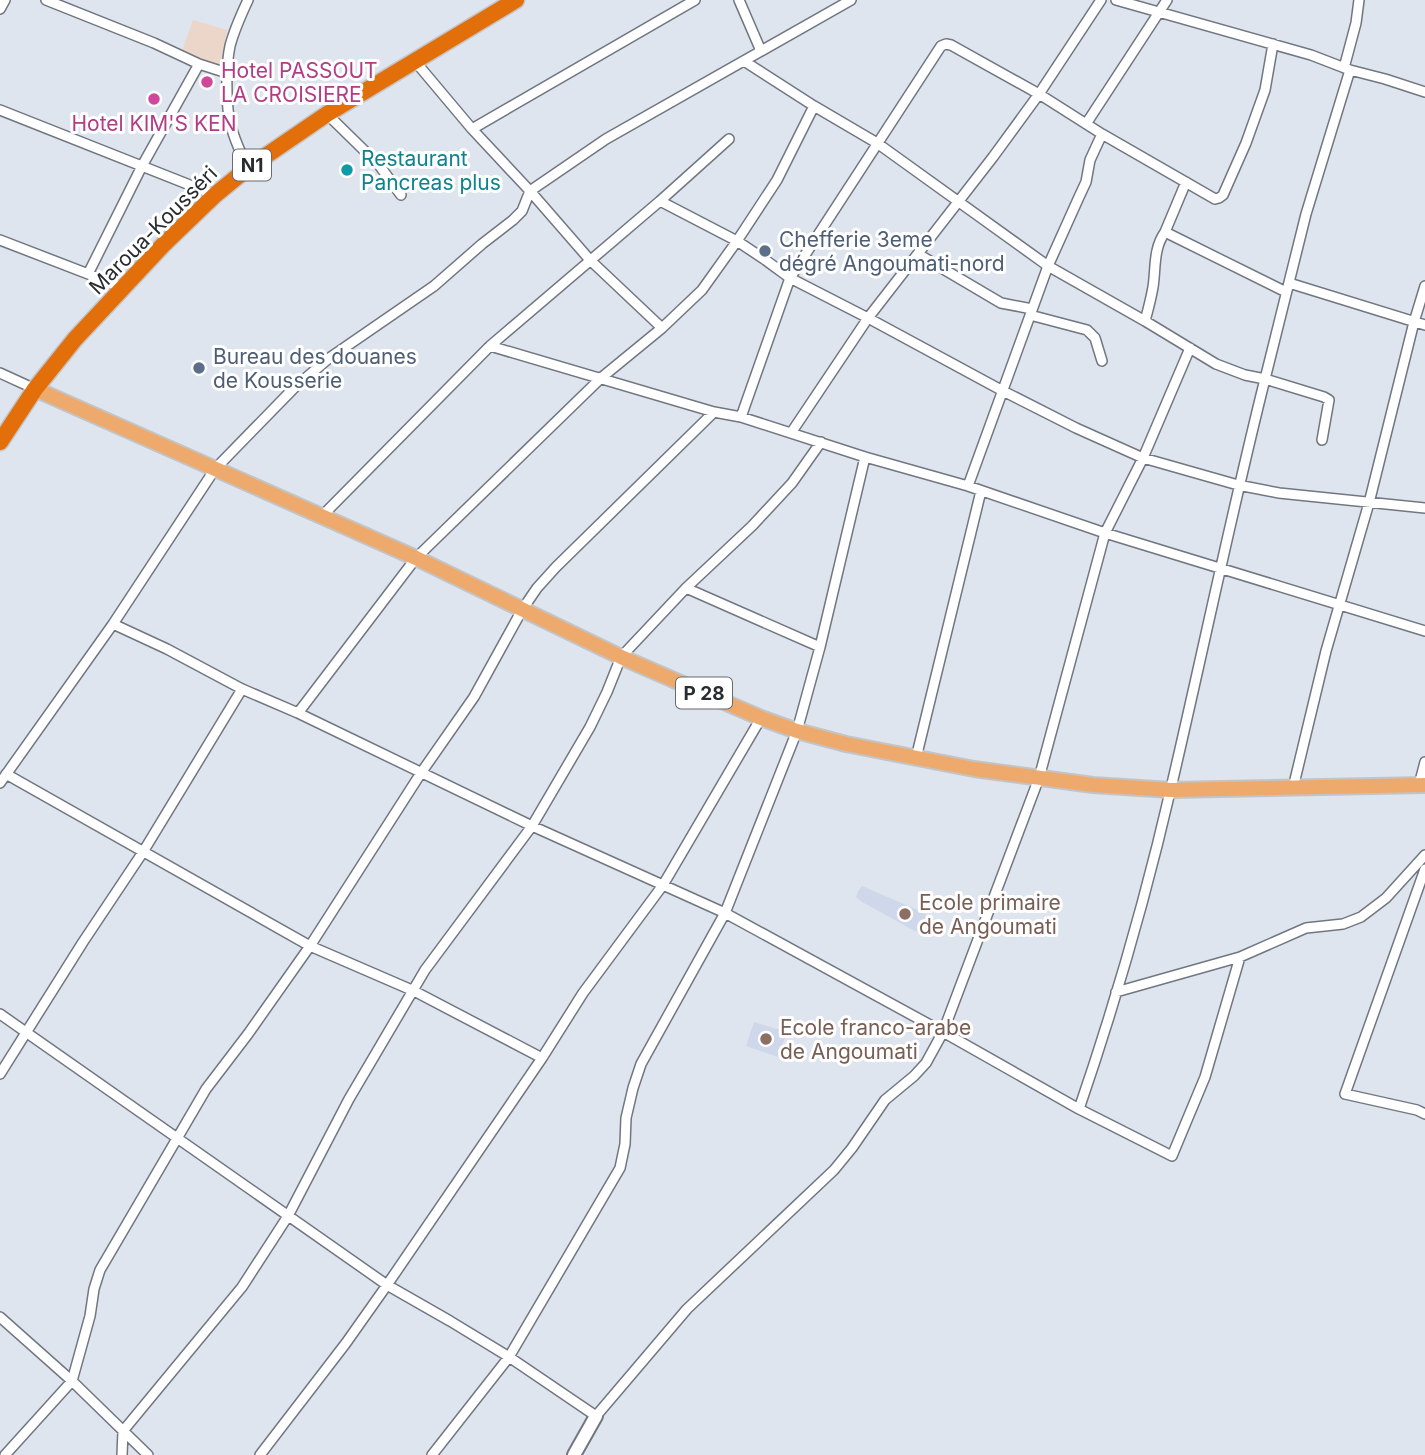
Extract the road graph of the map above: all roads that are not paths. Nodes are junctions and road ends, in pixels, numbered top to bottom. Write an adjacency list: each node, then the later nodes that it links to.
1 (5, 0): 12 (street)
2 (46, 0): 18 (street)
3 (248, 0): 20 (street)
4 (516, 0): 16 (highway, Maroua-Kousséri / N1)
5 (695, 0): 27 (street)
6 (739, 0): 15 (street)
7 (851, 0): 15 (street)
8 (1101, 0): 22 (street)
9 (1115, 0): 13 (street)
10 (1167, 0): 13 (street)
11 (1359, 0): 19 (street)
12 (0, 9)
13 (1160, 11): 14 (street); 26 (street)
14 (1273, 44): 19 (street); 33 (street)
15 (761, 51): 17 (street)
16 (414, 60): 25 (highway, Maroua-Kousséri / N1); 27 (street)
17 (744, 61): 23 (street); 34 (street)
18 (200, 64): 20 (street); 31 (street)
19 (1347, 69): 21 (street); 49 (street)
20 (227, 73): 32 (street)
21 (1425, 92)
22 (1039, 94): 26 (street); 30 (street); 38 (street)
23 (814, 106): 30 (street); 41 (street)
24 (0, 110): 31 (street)
25 (327, 114): 32 (highway, Maroua-Kousséri / N1); 36 (street)
26 (1086, 124): 28 (street)
27 (472, 129): 34 (street)
28 (1102, 134): 33 (street); 44 (street)
29 (729, 139): 37 (street)
30 (877, 143): 38 (street); 46 (street)
31 (142, 166): 35 (street); 45 (street)
32 (248, 168): 35 (highway, Maroua-Kousséri / N1)
33 (1186, 182): 39 (street)
34 (530, 191): 43 (street); 72 (street)
35 (215, 195): 48 (highway, Maroua-Kousséri / N1)
36 (401, 195)
37 (660, 201): 41 (street); 43 (street)
38 (959, 203): 42 (street); 44 (street)
39 (1165, 232): 49 (street); 52 (street)
40 (0, 240): 45 (street)
41 (737, 241): 46 (street); 55 (street)
42 (918, 254): 50 (street); 51 (street)
43 (590, 260): 55 (street); 56 (street)
44 (1048, 265): 50 (street); 52 (street)
45 (88, 274): 48 (street)
46 (790, 278): 51 (street); 65 (street)
47 (1425, 286): 53 (street)
48 (122, 287): 62 (highway, Maroua-Kousséri / N1)
49 (1287, 288): 53 (street); 61 (street)
50 (1031, 312): 58 (street); 63 (street)
51 (868, 318): 63 (street); 66 (street)
52 (1144, 321): 57 (street)
53 (1414, 322): 54 (street); 76 (street)
54 (1425, 325)
55 (662, 328): 60 (street)
56 (490, 346): 60 (street); 78 (street)
57 (1190, 348): 61 (street); 71 (street)
58 (1102, 362)
59 (0, 373): 62 (street)
60 (601, 378): 64 (street); 80 (street)
61 (1265, 379): 67 (street); 73 (street)
62 (35, 388): 68 (highway, Maroua-Kousséri / N1); 72 (main road, P 28)
63 (1003, 391): 71 (street); 74 (street)
64 (714, 412): 65 (street); 84 (street)
65 (741, 417): 66 (street)
66 (792, 433): 69 (street)
67 (1322, 440)
68 (0, 442)
69 (821, 442): 70 (street); 82 (street)
70 (865, 457): 74 (street); 87 (street)
71 (1143, 458): 73 (street); 79 (street)
72 (215, 469): 78 (main road, P 28); 85 (street)
73 (1238, 485): 76 (street); 81 (street)
74 (968, 486): 75 (street)
75 (981, 491): 79 (street); 93 (street)
76 (1369, 503): 77 (street); 83 (street)
77 (1425, 508)
78 (321, 517): 80 (main road, P 28)
79 (1105, 533): 81 (street); 97 (street)
80 (416, 558): 84 (main road, P 28); 90 (street)
81 (1219, 568): 83 (street); 101 (street)
82 (686, 588): 87 (street); 88 (street)
83 (1339, 604): 86 (street); 100 (street)
84 (522, 610): 88 (main road, P 28); 95 (street)
85 (113, 624): 89 (street); 96 (street)
86 (1425, 631)
87 (820, 647): 92 (street)
88 (621, 657): 91 (main road, P 28); 102 (street)
89 (243, 689): 90 (street); 103 (street)
90 (298, 713): 95 (street)
91 (761, 718): 92 (main road, P 28); 106 (street)
92 (797, 731): 93 (main road, P 28); 107 (street)
93 (916, 758): 97 (main road, P 28)
94 (1425, 762): 99 (street)
95 (421, 773): 102 (street); 108 (street)
96 (6, 774): 98 (street); 103 (street)
97 (1039, 778): 101 (main road, P 28); 114 (street)
98 (0, 783)
99 (1422, 785): 100 (main road, P 28)
100 (1293, 788): 101 (main road, P 28)
101 (1171, 790): 111 (street)
102 (531, 826): 106 (street); 110 (street)
103 (143, 852): 108 (street); 113 (street)
104 (1425, 855): 109 (street)
105 (1425, 869): 118 (street)
106 (663, 885): 107 (street); 115 (street)
107 (725, 913): 114 (street); 123 (street)
108 (310, 946): 110 (street); 119 (street)
109 (1240, 957): 111 (street); 117 (street)
110 (414, 991): 115 (street); 120 (street)
111 (1116, 992): 117 (street)
112 (0, 1014): 113 (street)
113 (27, 1032): 116 (street); 119 (street)
114 (943, 1032): 117 (street); 125 (street)
115 (542, 1058): 121 (street)
116 (0, 1074)
117 (1079, 1109)
118 (1425, 1114)
119 (176, 1138): 120 (street); 124 (street)
120 (288, 1216): 121 (street); 126 (street)
121 (387, 1285): 123 (street); 130 (street)
122 (0, 1318): 124 (street)
123 (509, 1357): 125 (street); 131 (street)
124 (72, 1381): 126 (street); 127 (street)
125 (596, 1416): 132 (street)
126 (123, 1431): 128 (street); 129 (street)
127 (5, 1455)
128 (122, 1455)
129 (148, 1455)
130 (260, 1455)
131 (432, 1455)
132 (574, 1455)

